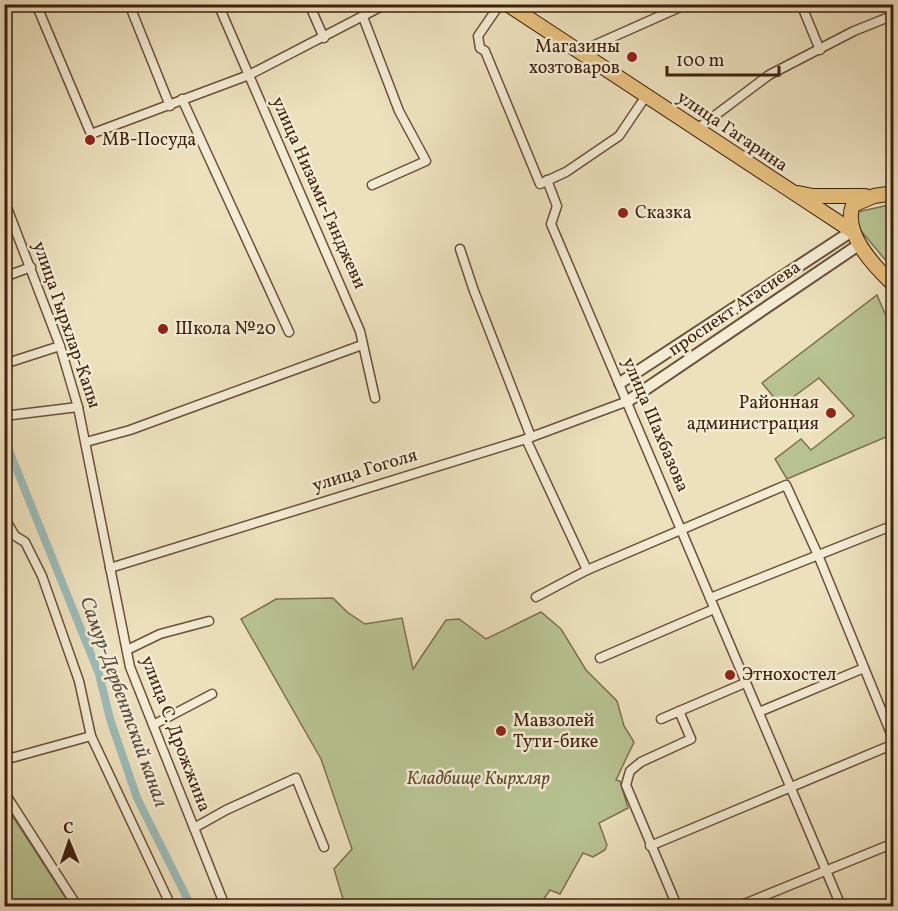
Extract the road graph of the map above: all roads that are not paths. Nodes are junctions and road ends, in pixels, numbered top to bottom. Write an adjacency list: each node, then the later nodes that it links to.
1 (36, 4): 18 (street)
2 (129, 4): 18 (street)
3 (218, 4): 15 (street, улица Низами-Гянджеви)
4 (309, 4): 12 (street)
5 (386, 4): 11 (street)
6 (500, 4): 20 (street, улица Шахбазова)
7 (507, 4): 14 (main road, улица Гагарина)
8 (687, 4): 14 (street)
9 (801, 4): 13 (street)
10 (894, 15): 13 (street)
11 (363, 17): 12 (street); 21 (street)
12 (324, 38): 15 (street)
13 (820, 50): 19 (street)
14 (579, 52): 16 (main road, улица Гагарина)
15 (249, 75): 17 (street); 33 (street, улица Низами-Гянджеви)
16 (646, 96): 19 (main road, улица Гагарина); 20 (street)
17 (182, 99): 18 (street); 32 (street)
18 (170, 106)
19 (697, 129): 22 (main road, улица Гагарина)
20 (543, 182): 36 (street, улица Шахбазова)
21 (372, 185)
22 (787, 191): 24 (main road, улица Гагарина); 26 (main road, улица Гагарина)
23 (894, 193): 24 (main road, улица Гагарина)
24 (874, 196): 26 (main road)
25 (4, 200): 29 (street, улица Гырхлар-Капы)
26 (852, 231): 27 (main road); 36 (street)
27 (860, 244): 31 (main road); 38 (street, проспект Агасиева)
28 (460, 249): 41 (street)
29 (31, 267): 30 (street); 34 (street, улица Гырхлар-Капы)
30 (4, 278)
31 (893, 285)
32 (289, 332)
33 (362, 345): 37 (street, улица Низами-Гянджеви); 42 (street)
34 (60, 346): 35 (street); 39 (street, улица Гырхлар-Капы)
35 (4, 364)
36 (621, 383): 38 (street, улица Шахбазова)
37 (375, 398)
38 (628, 401): 41 (street, улица Гоголя); 45 (street, улица Шахбазова)
39 (78, 407): 40 (street); 42 (street, улица Гырхлар-Капы)
40 (4, 417)
41 (529, 438): 47 (street, улица Гоголя); 48 (street)
42 (86, 441): 47 (street, улица Гырхлар-Капы)
43 (4, 525): 62 (street)
44 (893, 526): 46 (street)
45 (682, 531): 46 (street); 48 (street); 50 (street, улица Шахбазова)
46 (818, 555): 50 (street); 55 (street)
47 (110, 568): 53 (street, улица С. Дрожжина)
48 (587, 570): 49 (street)
49 (536, 597)
50 (710, 598): 51 (street, улица Шахбазова)
51 (714, 609): 54 (street); 56 (street, улица Шахбазова)
52 (209, 621): 53 (street)
53 (127, 650): 61 (street, улица С. Дрожжина)
54 (600, 658)
55 (864, 668): 59 (street); 63 (street)
56 (745, 683): 58 (street); 59 (street, улица Шахбазова)
57 (212, 694): 61 (street)
58 (679, 711): 60 (street); 69 (street)
59 (759, 712): 65 (street, улица Шахбазова)
60 (661, 719)
61 (153, 725): 67 (street, улица С. Дрожжина)
62 (91, 736): 64 (street); 73 (street)
63 (894, 742): 65 (street)
64 (4, 760)
65 (791, 788): 69 (street); 71 (street, улица Шахбазова)
66 (4, 792): 72 (street)
67 (194, 828): 70 (street); 74 (street, улица С. Дрожжина)
68 (894, 843): 71 (street)
69 (650, 846): 75 (street)
70 (324, 847)
71 (826, 871): 76 (street); 77 (street, улица Шахбазова)
72 (77, 906)
73 (171, 906)
74 (225, 906)
75 (677, 906)
76 (739, 906)
77 (841, 906)

